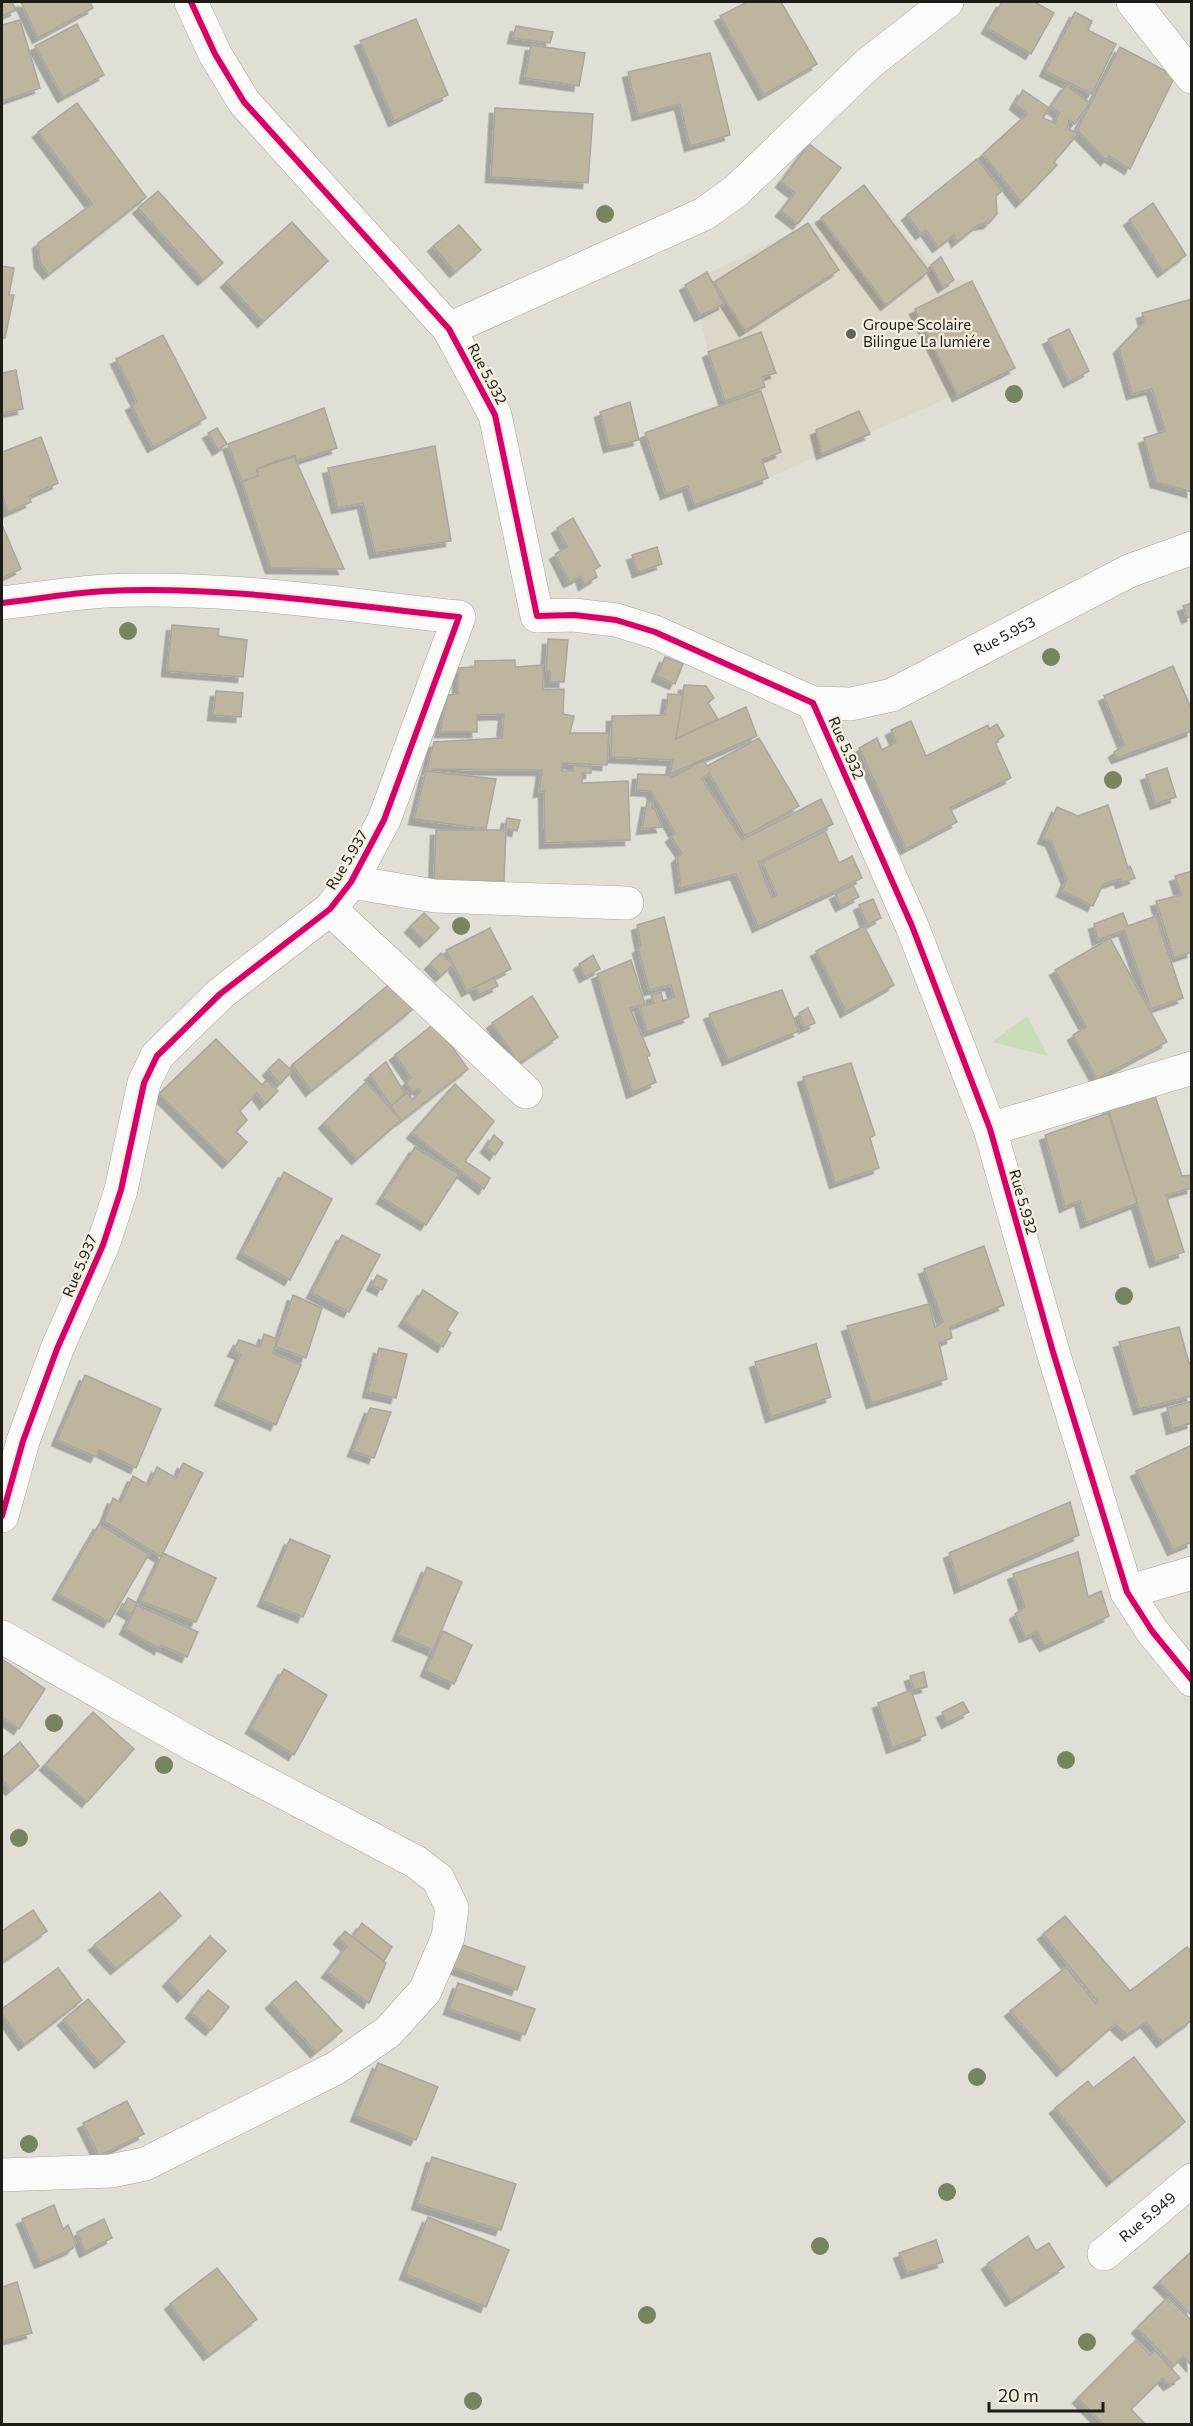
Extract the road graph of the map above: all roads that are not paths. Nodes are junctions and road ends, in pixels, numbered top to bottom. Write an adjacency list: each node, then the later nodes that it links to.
1 (191, 2): 5 (street, Rue 5.932)
2 (947, 2): 5 (street)
3 (1133, 2): 4 (street)
4 (1191, 77)
5 (449, 329): 8 (street, Rue 5.932)
6 (1191, 548): 8 (street, Rue 5.953)
7 (2, 603): 9 (street, Rue 5.937)
8 (813, 703): 14 (street, Rue 5.932)
9 (351, 882): 10 (street); 11 (street, Rue 5.937)
10 (627, 903)
11 (330, 909): 13 (street); 15 (street, Rue 5.937)
12 (1191, 1068): 14 (street)
13 (526, 1092)
14 (990, 1130): 17 (street, Rue 5.932)
15 (2, 1516)
16 (1191, 1573): 17 (street)
17 (1127, 1592): 19 (street, Rue 5.932)
18 (2, 1637): 20 (street)
19 (1191, 1680)
20 (2, 2175)
21 (1191, 2180): 22 (street, Rue 5.949)
22 (1104, 2254)

